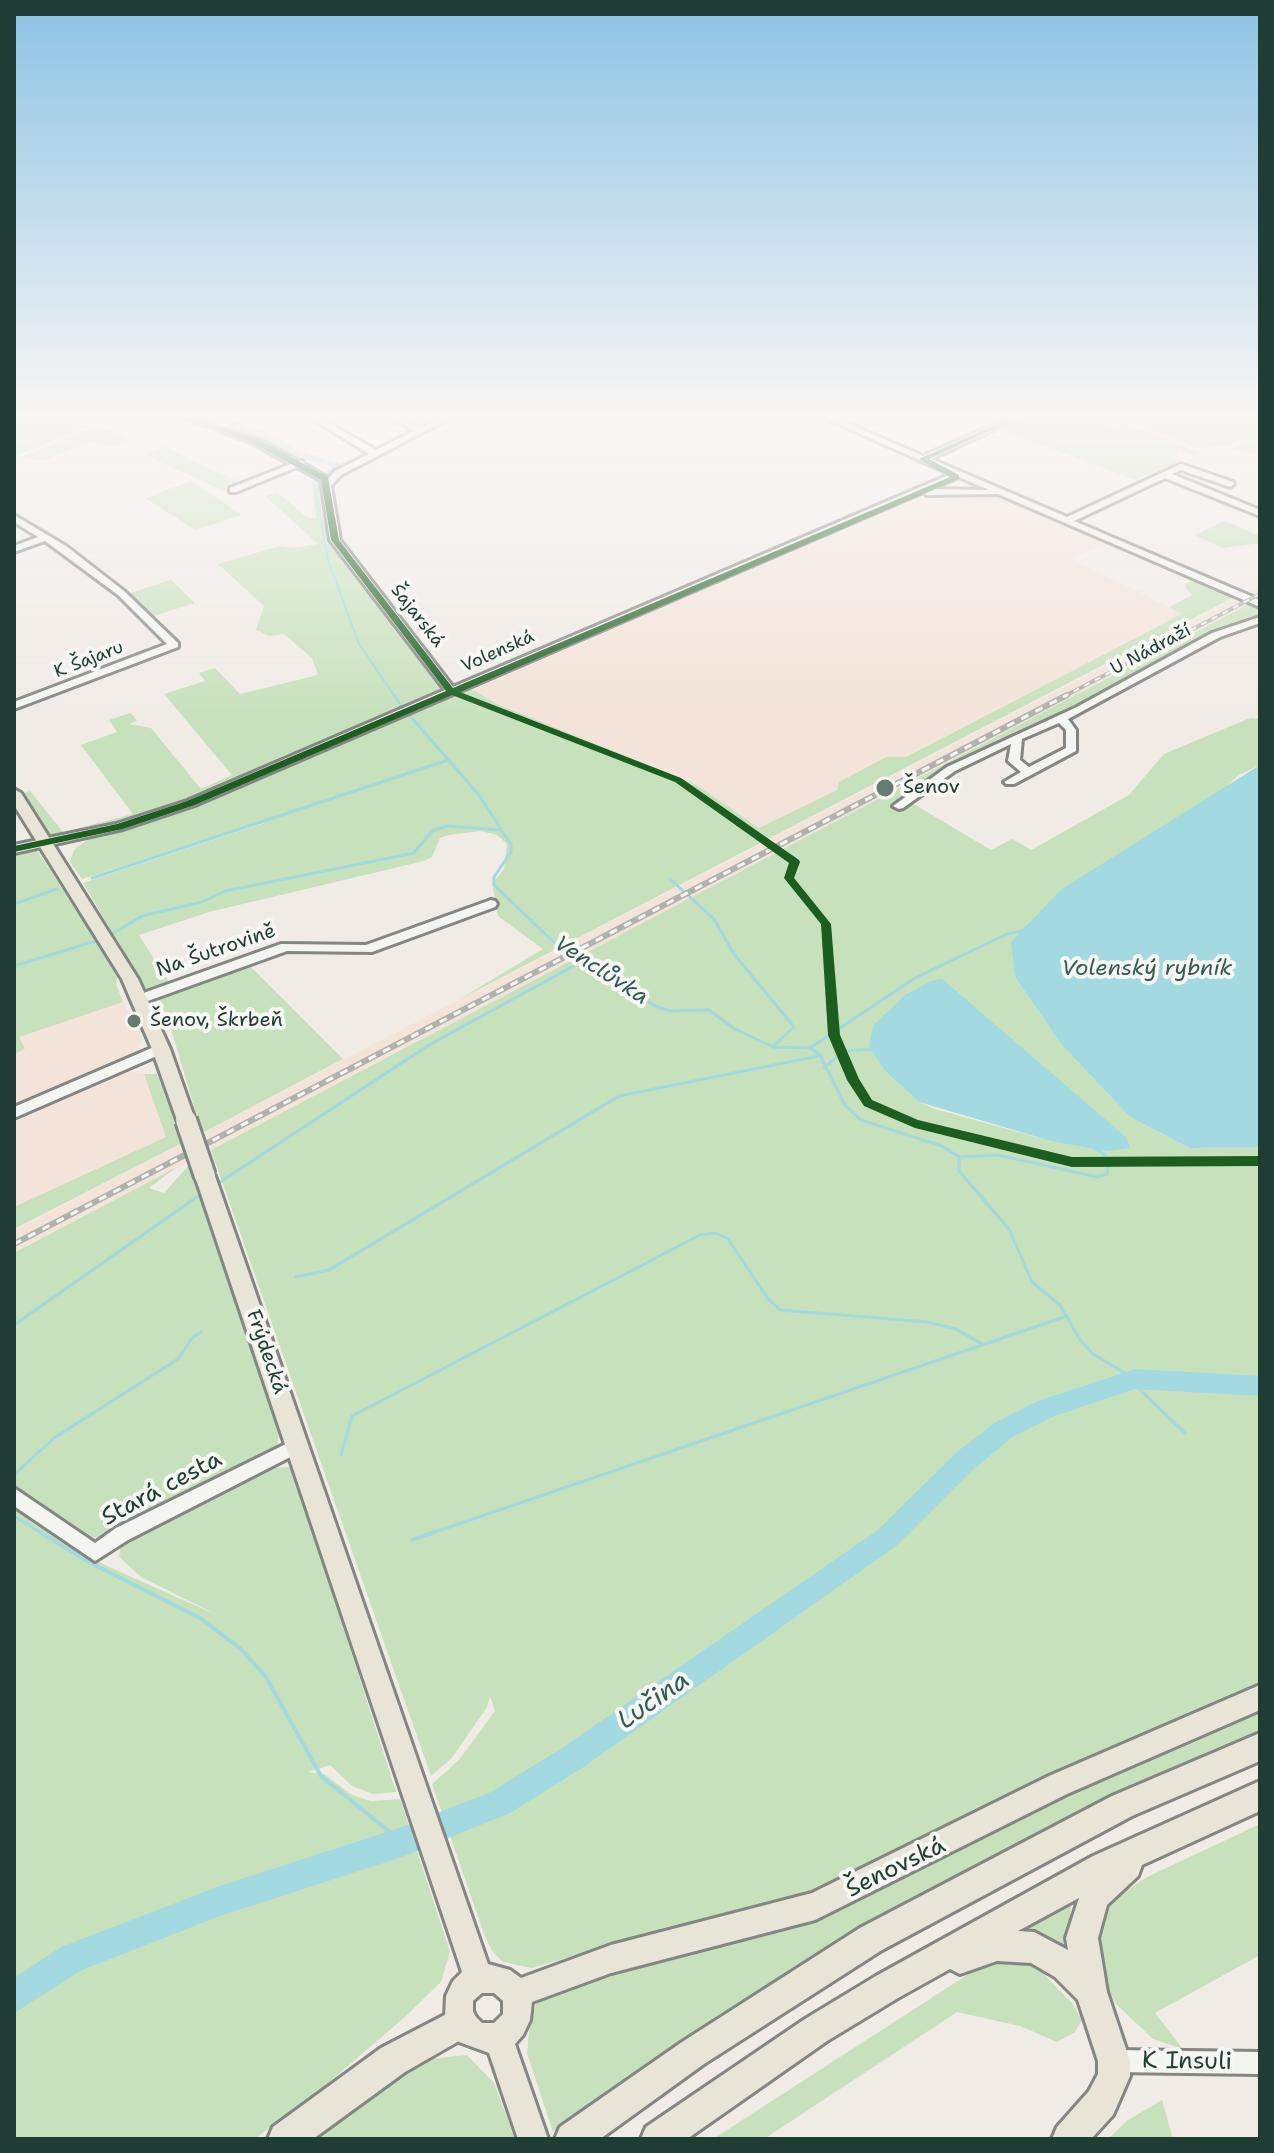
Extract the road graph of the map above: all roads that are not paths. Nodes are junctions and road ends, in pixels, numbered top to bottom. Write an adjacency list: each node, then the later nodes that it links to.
1 (14, 518): 7 (street)
2 (331, 518): 11 (street, Šajarská)
3 (859, 518): 11 (street, Volenská)
4 (1060, 518): 6 (street)
5 (1071, 518): 6 (street)
6 (1066, 521): 9 (street)
7 (46, 537): 8 (street); 12 (street, K Šajaru)
8 (14, 549)
9 (1260, 604)
10 (1260, 620): 13 (street, U Nádraží)
11 (452, 692): 20 (street, Volenská)
12 (14, 706)
13 (1061, 718): 14 (street, U Nádraží); 15 (street)
14 (1017, 739): 15 (street); 18 (street, U Nádraží)
15 (1028, 772): 16 (street)
16 (1010, 782)
17 (14, 793): 20 (main road, Frýdecká)
18 (899, 806)
19 (14, 849): 20 (street)
20 (51, 850): 22 (main road, Frýdecká)
21 (491, 904): 22 (street, Na Šutrovině)
22 (140, 999): 23 (main road, Frýdecká)
23 (161, 1049): 24 (street); 25 (main road, Frýdecká, bridge)
24 (14, 1113)
25 (298, 1445): 26 (street, Stará cesta); 31 (main road, Frýdecká)
26 (14, 1496)
27 (1260, 1697): 34 (main road, Šenovská)
28 (1260, 1747): 41 (highway)
29 (1260, 1796): 30 (highway)
30 (1177, 1832): 32 (highway); 33 (highway)
31 (479, 1979): 34 (main road); 35 (main road)
32 (887, 1987): 33 (highway); 42 (highway)
33 (1091, 1992): 37 (highway)
34 (515, 1994): 36 (main road)
35 (462, 2022): 36 (main road); 39 (highway)
36 (498, 2037): 40 (main road)
37 (1114, 2061): 38 (street, K Insuli); 43 (highway)
38 (1260, 2063)
39 (285, 2139)
40 (533, 2139)
41 (572, 2139)
42 (658, 2139)
43 (1069, 2139)

